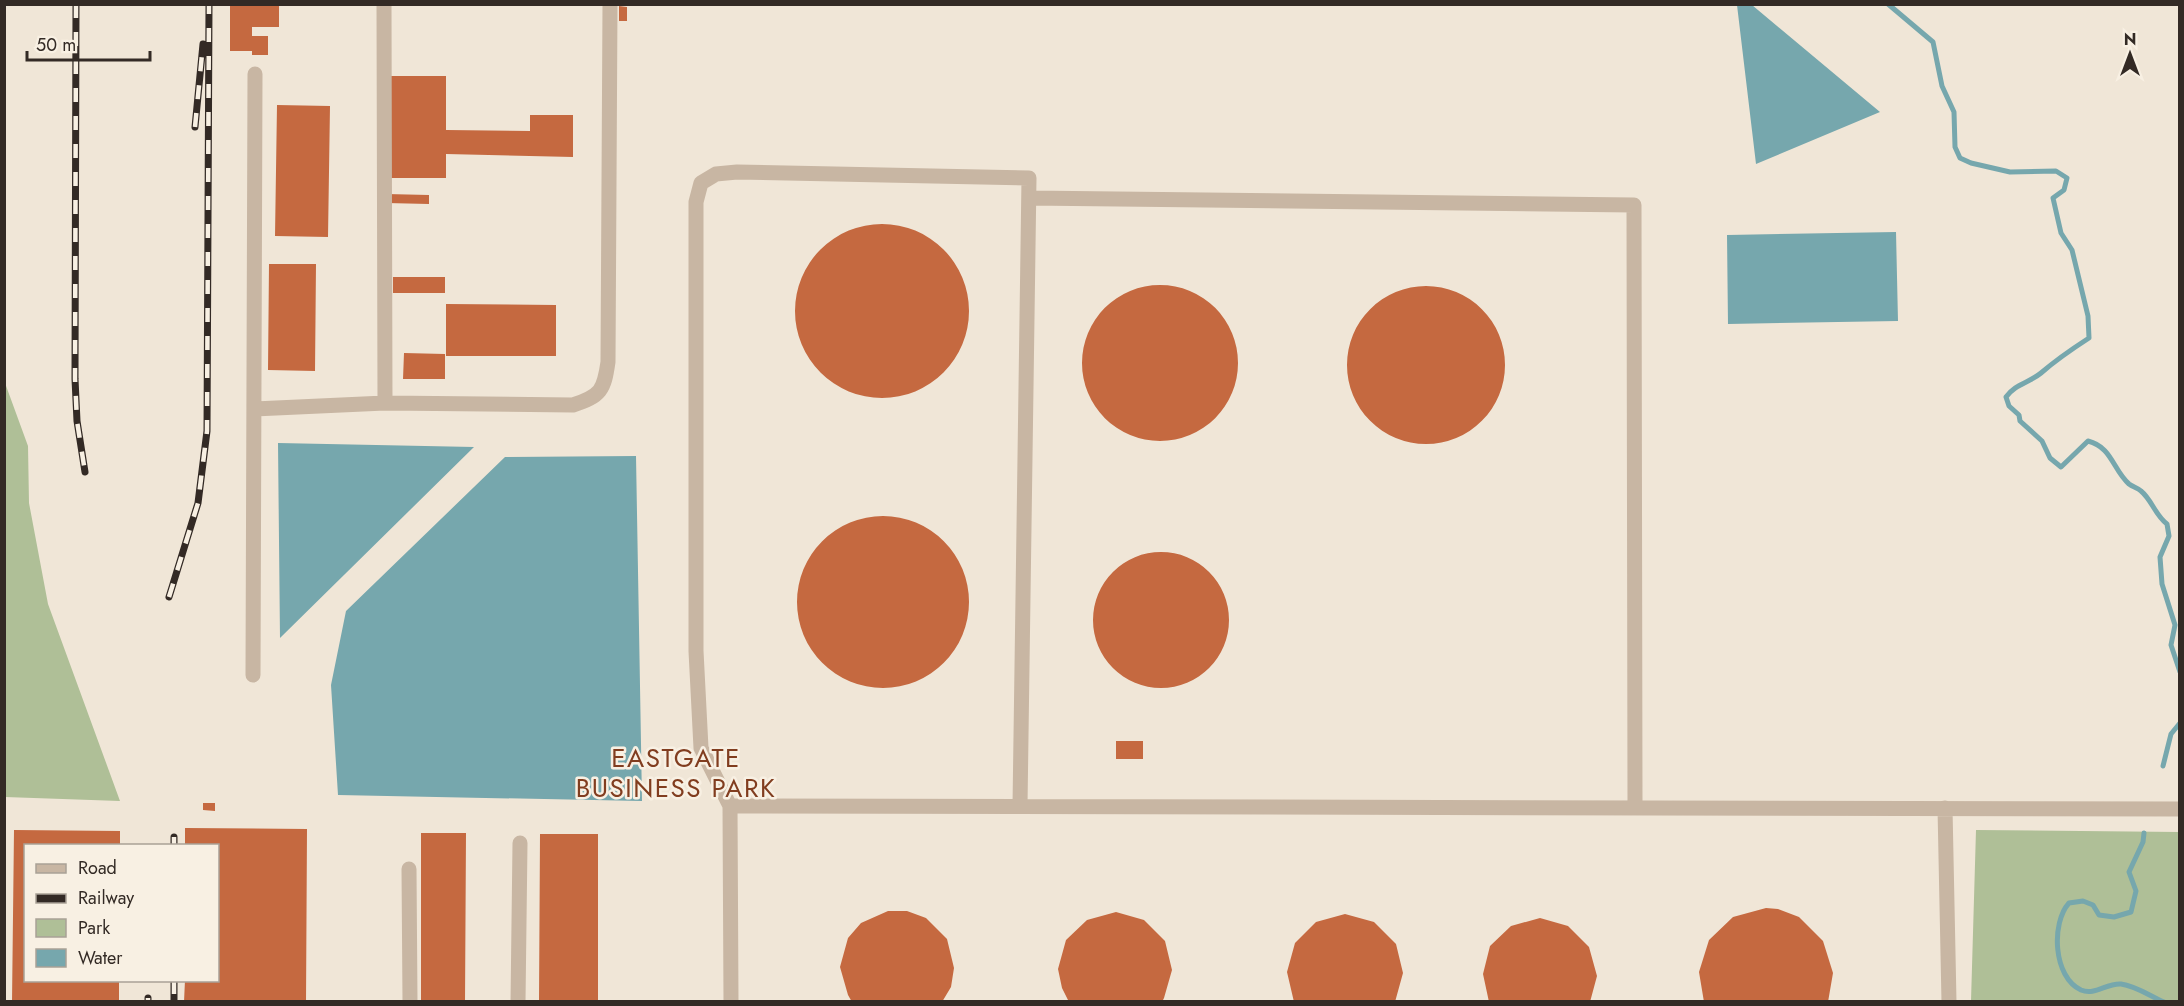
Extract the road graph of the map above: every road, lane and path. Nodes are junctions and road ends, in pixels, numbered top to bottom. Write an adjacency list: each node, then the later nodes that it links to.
1 (384, 4): 5 (lane)
2 (610, 4): 5 (lane)
3 (255, 74): 6 (lane)
4 (1029, 198): 8 (lane); 9 (lane); 10 (lane)
5 (385, 403): 6 (lane)
6 (254, 409): 7 (lane)
7 (253, 675)
8 (730, 806): 9 (lane); 17 (lane)
9 (1020, 806): 10 (lane)
10 (1635, 807): 11 (lane)
11 (1945, 808): 12 (lane); 18 (lane)
12 (2180, 809)
13 (520, 843): 16 (lane)
14 (409, 869): 15 (lane)
15 (410, 1002)
16 (518, 1002)
17 (731, 1002)
18 (1949, 1002)

